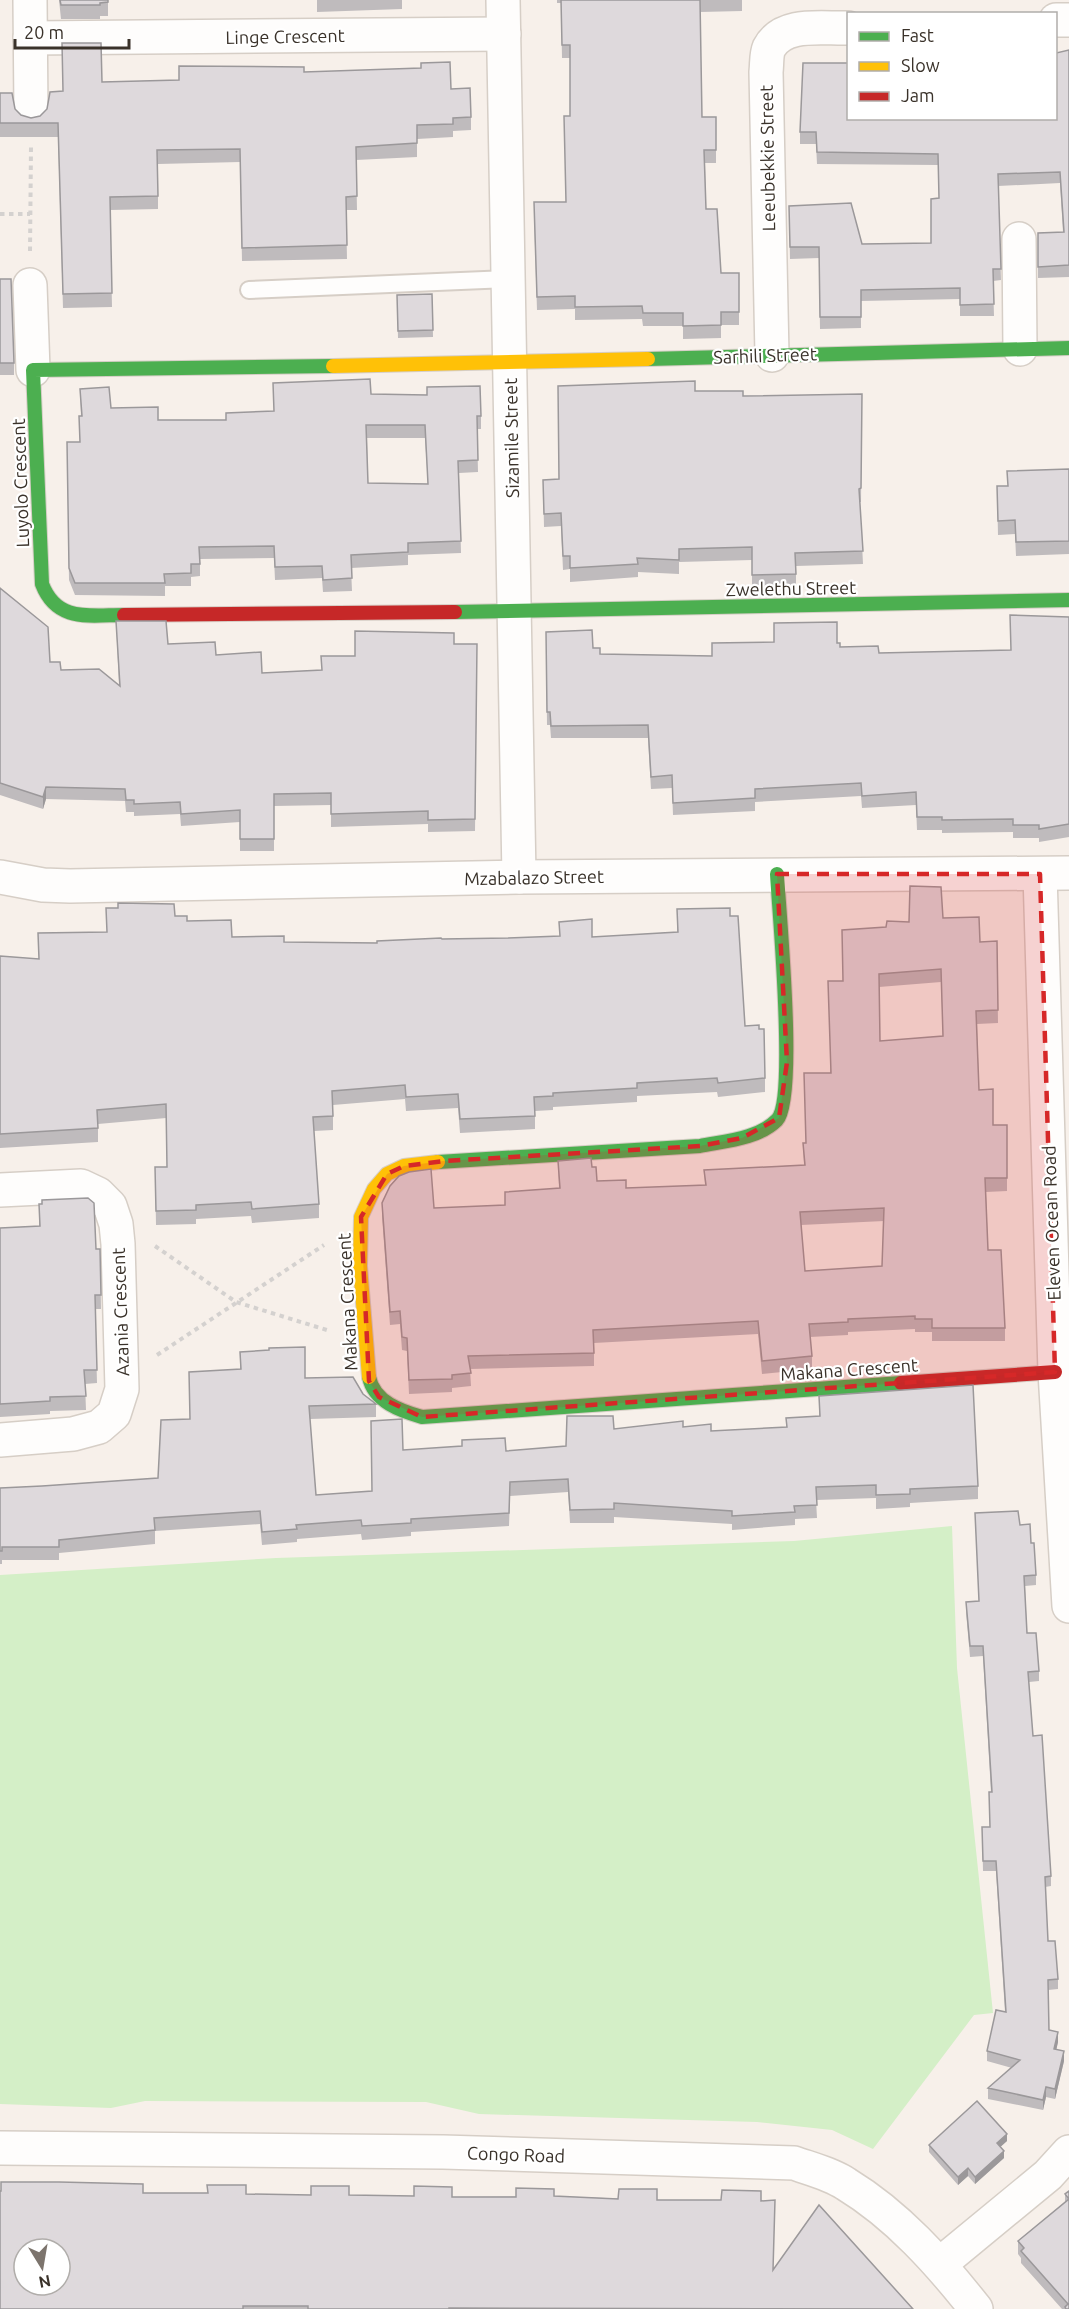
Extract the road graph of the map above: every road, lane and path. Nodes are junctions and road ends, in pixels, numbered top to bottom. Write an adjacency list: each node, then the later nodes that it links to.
1 (30, 0): 5 (street)
2 (503, 0): 4 (street, Sizamile Street)
3 (847, 28): 15 (street, Leeubekkie Street)
4 (504, 34): 5 (street, Linge Crescent); 10 (street, Sizamile Street)
5 (30, 38): 6 (street)
6 (31, 113): 8 (path)
7 (0, 214): 8 (path)
8 (30, 214): 11 (path)
9 (1019, 239): 14 (street)
10 (508, 279): 12 (lane); 16 (street, Sizamile Street)
11 (30, 285): 17 (street)
12 (249, 290)
13 (1069, 348): 14 (street, Sarhili Street)
14 (1020, 349): 15 (street, Sarhili Street)
15 (772, 355): 16 (street, Sarhili Street)
16 (510, 362): 17 (street); 19 (street, Sizamile Street)
17 (33, 370): 19 (street, Luyolo Crescent)
18 (1069, 600): 19 (street, Zwelethu Street)
19 (514, 611): 23 (street, Sizamile Street)
20 (777, 874): 21 (street, Mzabalazo Street); 23 (street, Mzabalazo Street); 28 (street, Makana Crescent)
21 (1055, 874): 30 (street, Eleven Ocean Road)
22 (0, 877): 23 (street, Mzabalazo Street)
23 (519, 877)
24 (0, 1190): 25 (street, Azania Crescent)
25 (118, 1244): 27 (path); 31 (street, Azania Crescent)
26 (326, 1244): 27 (path)
27 (237, 1302): 28 (path); 29 (path)
28 (366, 1338): 30 (street, Makana Crescent)
29 (150, 1360)
30 (1055, 1372): 32 (street, Eleven Ocean Road)
31 (0, 1440)
32 (1069, 1606)
33 (0, 2148): 35 (street, Congo Road)
34 (1069, 2152): 35 (street)
35 (940, 2264): 36 (street, Congo Road)
36 (976, 2309)

